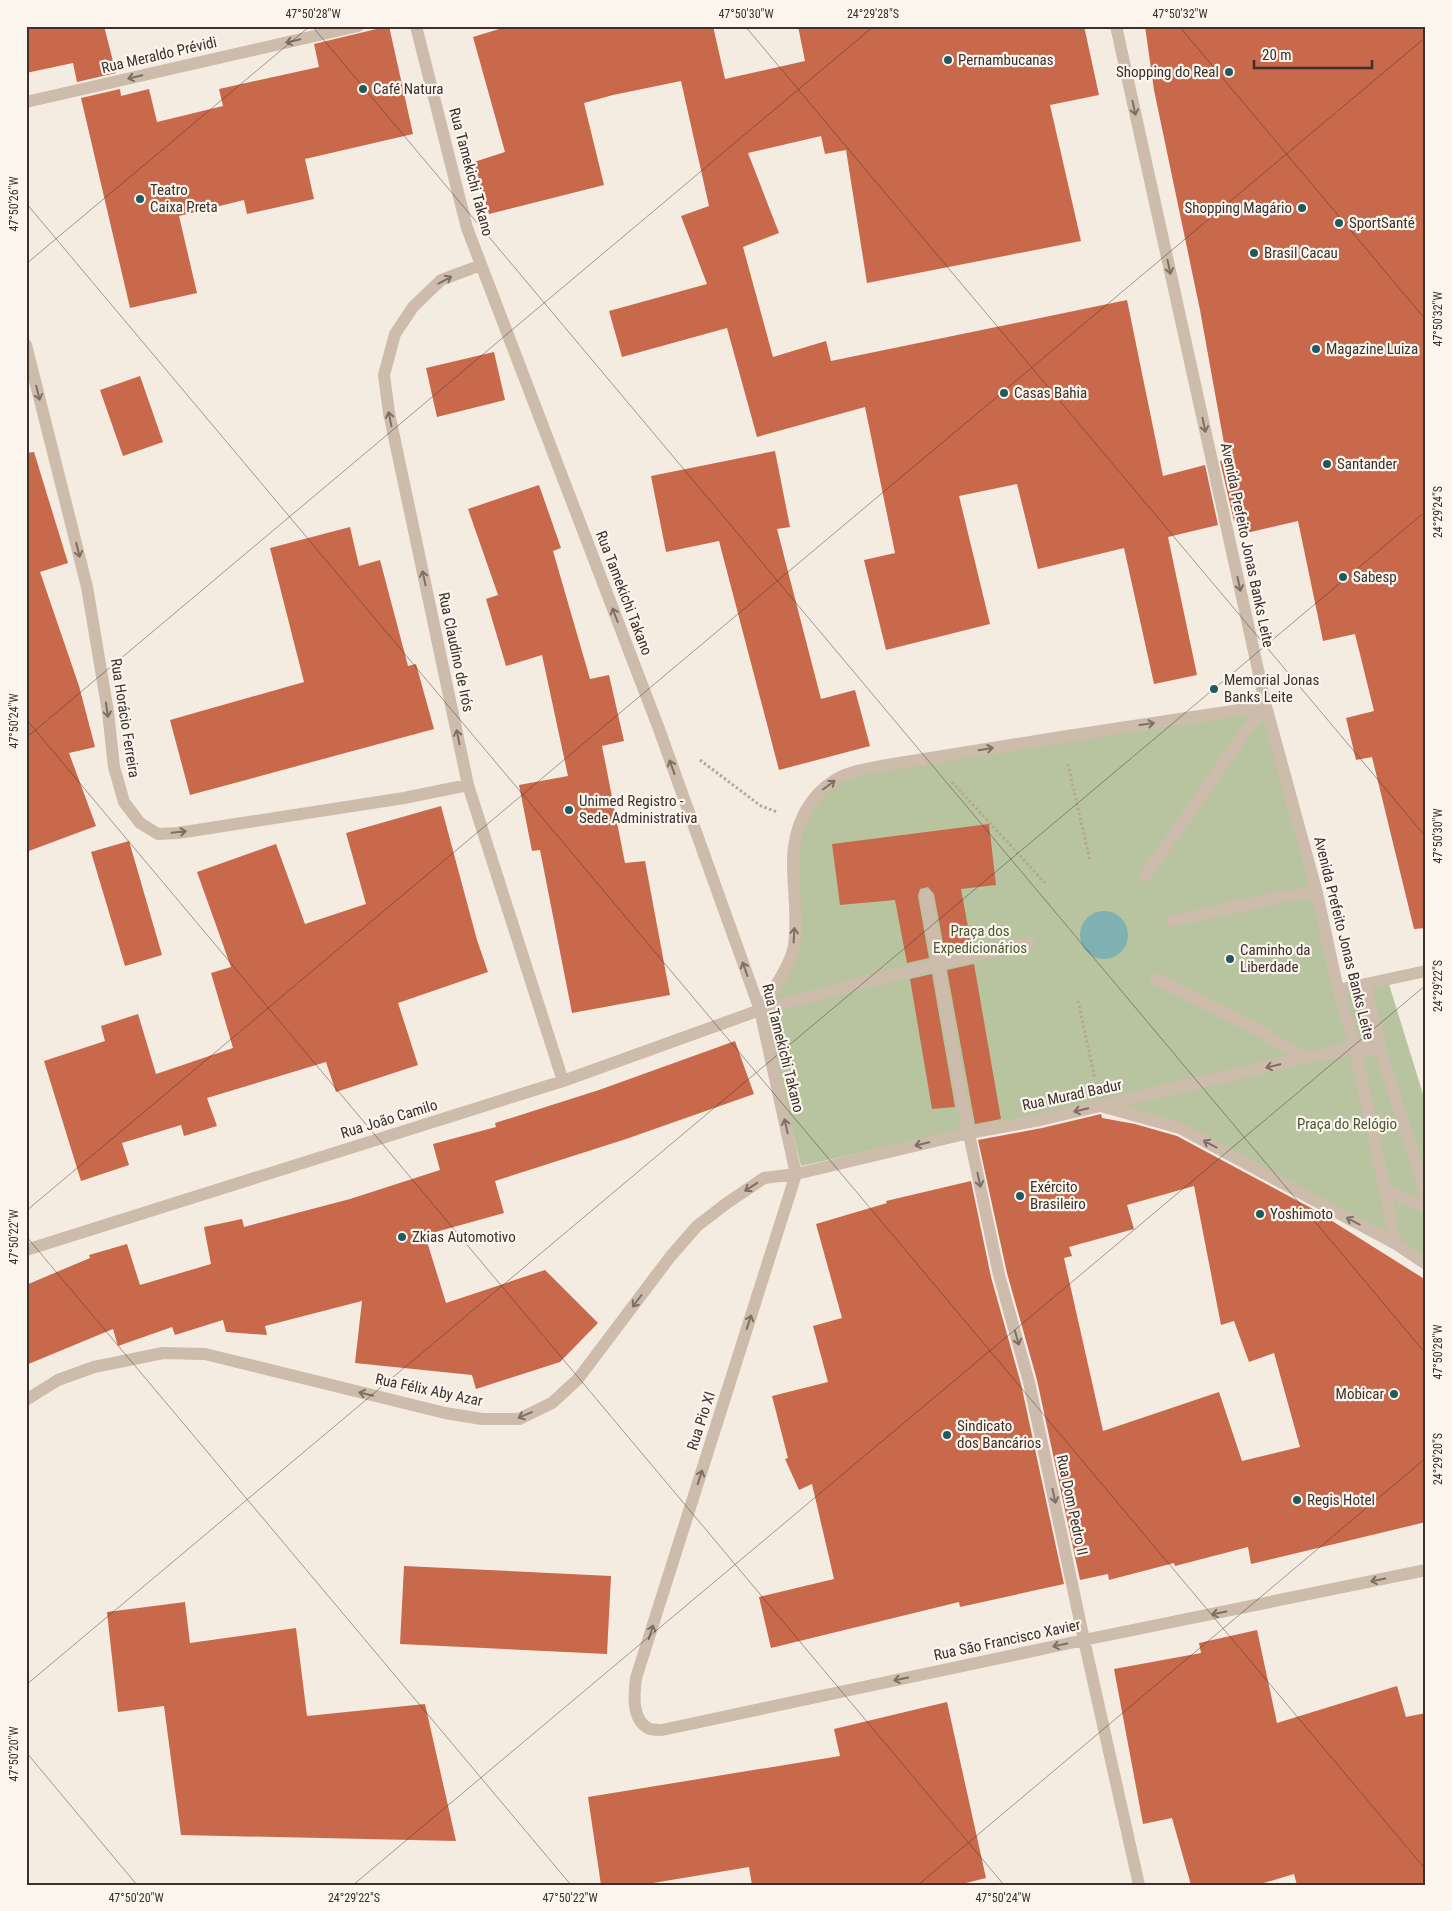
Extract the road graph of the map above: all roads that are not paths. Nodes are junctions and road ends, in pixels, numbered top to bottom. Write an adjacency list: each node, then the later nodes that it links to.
1 (358, 26): 4 (street, Rua Meraldo Prévidi, one-way to 4)
2 (416, 26): 5 (street, Rua Tamekichi Takano)
3 (1116, 26): 7 (street, Avenida Prefeito Jonas Banks Leite, one-way to 7)
4 (26, 102)
5 (481, 265): 8 (street, Rua Claudino de Irós, one-way to 5); 19 (street, Rua Tamekichi Takano, one-way to 5)
6 (26, 345): 8 (street, Rua Horácio Ferreira, one-way to 8)
7 (1266, 706): 9 (street); 10 (street, Avenida Prefeito Jonas Banks Leite); 19 (street, one-way to 7)
8 (468, 785): 23 (street, Rua Claudino de Irós)
9 (1145, 876)
10 (1317, 893): 12 (street); 18 (street, Avenida Prefeito Jonas Banks Leite)
11 (926, 895): 14 (street, Rua Dom Pedro II)
12 (1172, 921)
13 (1029, 943): 14 (street, Rua João Camilo)
14 (938, 964): 19 (street, Rua João Camilo); 25 (street, Rua Dom Pedro II)
15 (1426, 971): 17 (street)
16 (1156, 979): 22 (street)
17 (1366, 984): 18 (street); 21 (street)
18 (1338, 990): 20 (street, Avenida Prefeito Jonas Banks Leite)
19 (760, 1010): 23 (street, Rua João Camilo); 26 (street, Rua Tamekichi Takano, one-way to 19)
20 (1355, 1048): 21 (street, Rua Murad Badur); 22 (street, Rua Murad Badur); 27 (street, Avenida Prefeito Jonas Banks Leite)
21 (1381, 1051): 28 (street)
22 (1304, 1058): 24 (street, Rua Murad Badur, one-way to 24)
23 (563, 1082): 31 (street, Rua João Camilo)
24 (1101, 1106): 25 (street, Rua Murad Badur, one-way to 25); 30 (street, one-way to 24)
25 (969, 1133): 26 (street, Rua Murad Badur, one-way to 26); 35 (street, Rua Dom Pedro II, one-way to 35)
26 (796, 1174): 33 (street, Rua Félix Aby Azar, one-way to 33); 36 (street, Rua Pio XI, one-way to 26)
27 (1384, 1190): 29 (street); 30 (street, Avenida Prefeito Jonas Banks Leite)
28 (1426, 1195)
29 (1426, 1207)
30 (1396, 1244): 32 (street)
31 (26, 1250)
32 (1426, 1264)
33 (26, 1400)
34 (1426, 1570): 35 (street, Rua São Francisco Xavier, one-way to 35)
35 (1084, 1640): 36 (street, Rua São Francisco Xavier, one-way to 36); 37 (street, Rua Dom Pedro II)
36 (636, 1678)
37 (1139, 1885)

